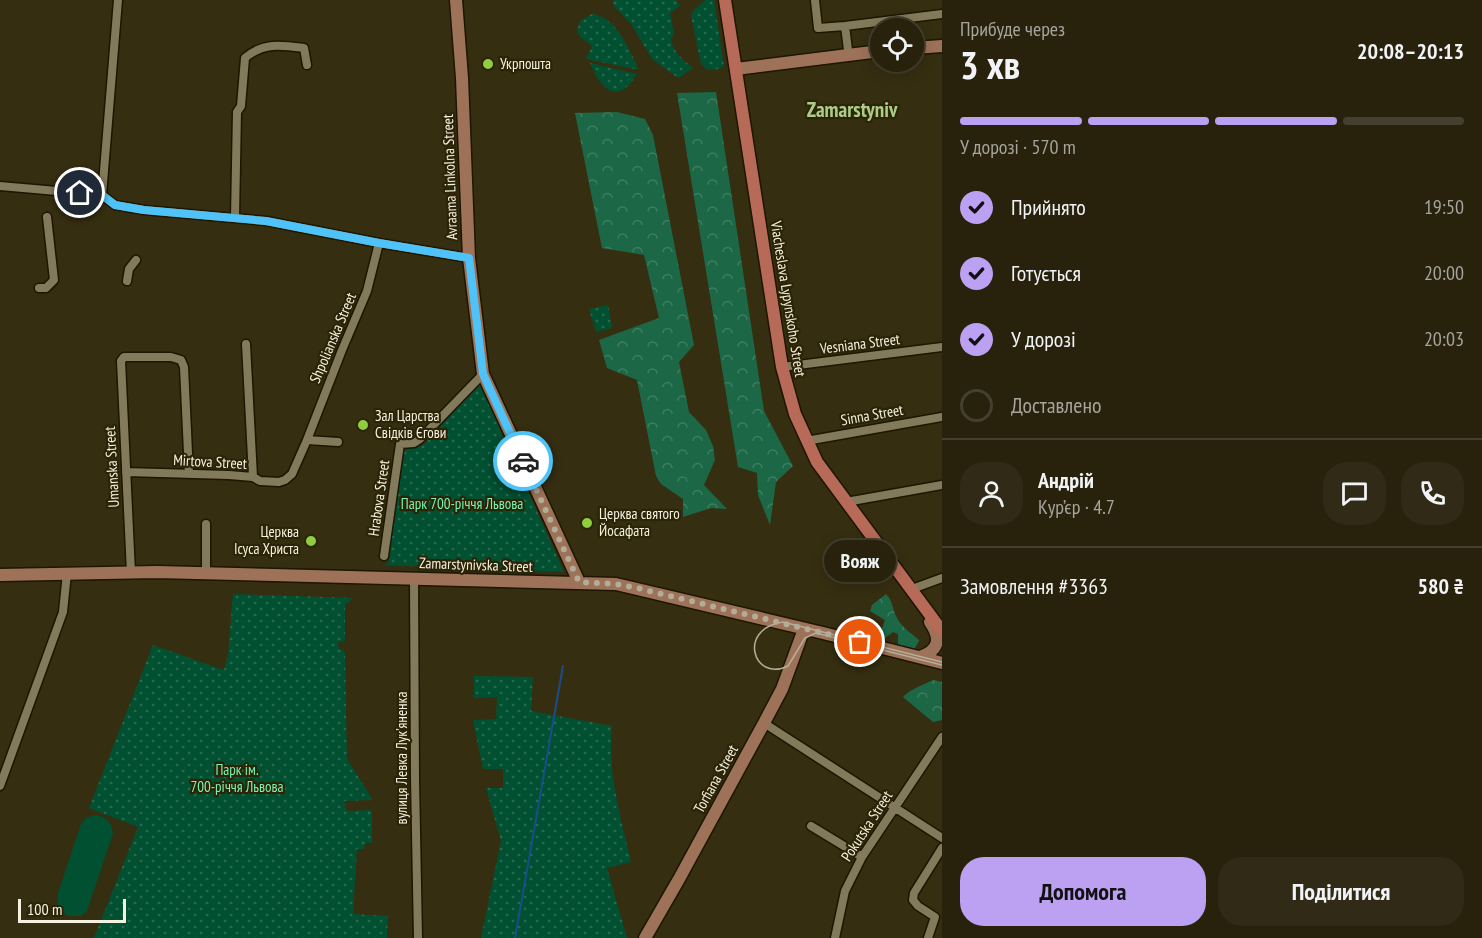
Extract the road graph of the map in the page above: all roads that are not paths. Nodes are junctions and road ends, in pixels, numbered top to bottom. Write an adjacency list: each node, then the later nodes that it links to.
1 (118, 0): 16 (street)
2 (456, 0): 20 (street, Avraama Linkolna Street)
3 (725, 0): 14 (main road, Viacheslava Lypynskoho Street)
4 (816, 4): 8 (street)
5 (942, 14): 7 (street)
6 (813, 18): 8 (street)
7 (845, 26): 8 (street); 11 (street)
8 (819, 28)
9 (942, 46): 10 (street)
10 (924, 47)
11 (848, 50)
12 (870, 52): 14 (street)
13 (307, 65): 18 (street)
14 (736, 69): 26 (main road, Viacheslava Lypynskoho Street)
15 (0, 186): 16 (street)
16 (102, 195): 18 (street)
17 (47, 217): 23 (street)
18 (235, 217): 19 (street)
19 (379, 243): 20 (street); 29 (street, Shpolianska Street)
20 (469, 258): 27 (street, Avraama Linkolna Street)
21 (136, 260): 22 (street)
22 (127, 281)
23 (39, 288)
24 (246, 344): 34 (street)
25 (942, 347): 26 (street, Vesniana Street)
26 (782, 367): 30 (main road, Viacheslava Lypynskoho Street)
27 (483, 374): 38 (street, Hrabova Street); 46 (street, Avraama Linkolna Street)
28 (942, 417): 30 (street, Sinna Street)
29 (307, 440): 31 (street); 34 (street, Mirtova Street)
30 (806, 441): 36 (main road, Viacheslava Lypynskoho Street)
31 (338, 442)
32 (126, 472): 33 (street, Mirtova Street); 33 (street, Umanska Street); 40 (street, Umanska Street)
33 (189, 474): 34 (street, Mirtova Street)
34 (253, 477)
35 (942, 485): 36 (street)
36 (846, 502): 42 (main road, Viacheslava Lypynskoho Street)
37 (206, 524): 41 (street)
38 (384, 556)
39 (67, 573): 40 (street, Zamarstynivska Street); 43 (street, Zamarstynivska Street); 54 (street)
40 (131, 573): 41 (street, Zamarstynivska Street)
41 (206, 573): 44 (street, Zamarstynivska Street)
42 (901, 574): 47 (main road, Viacheslava Lypynskoho Street); 50 (street)
43 (0, 575)
44 (414, 578): 46 (street, Zamarstynivska Street); 61 (street, вулиця Левка Лукʼяненка)
45 (942, 579): 47 (street)
46 (579, 582): 48 (street, Zamarstynivska Street)
47 (912, 590): 49 (main road, Viacheslava Lypynskoho Street)
48 (804, 629): 50 (street, Zamarstynivska Street); 52 (street, Torfiana Street)
49 (942, 631)
50 (920, 657): 51 (street, Zamarstynivska Street)
51 (942, 663)
52 (764, 723): 55 (street); 62 (street, Torfiana Street)
53 (942, 737): 55 (street, Pokutska Street)
54 (0, 786)
55 (895, 808): 57 (street); 59 (street, Pokutska Street)
56 (811, 826): 59 (street)
57 (942, 838)
58 (942, 848): 60 (street)
59 (862, 857): 63 (street, Pokutska Street)
60 (939, 919): 64 (street)
61 (418, 938)
62 (645, 938)
63 (835, 938)
64 (928, 938)

